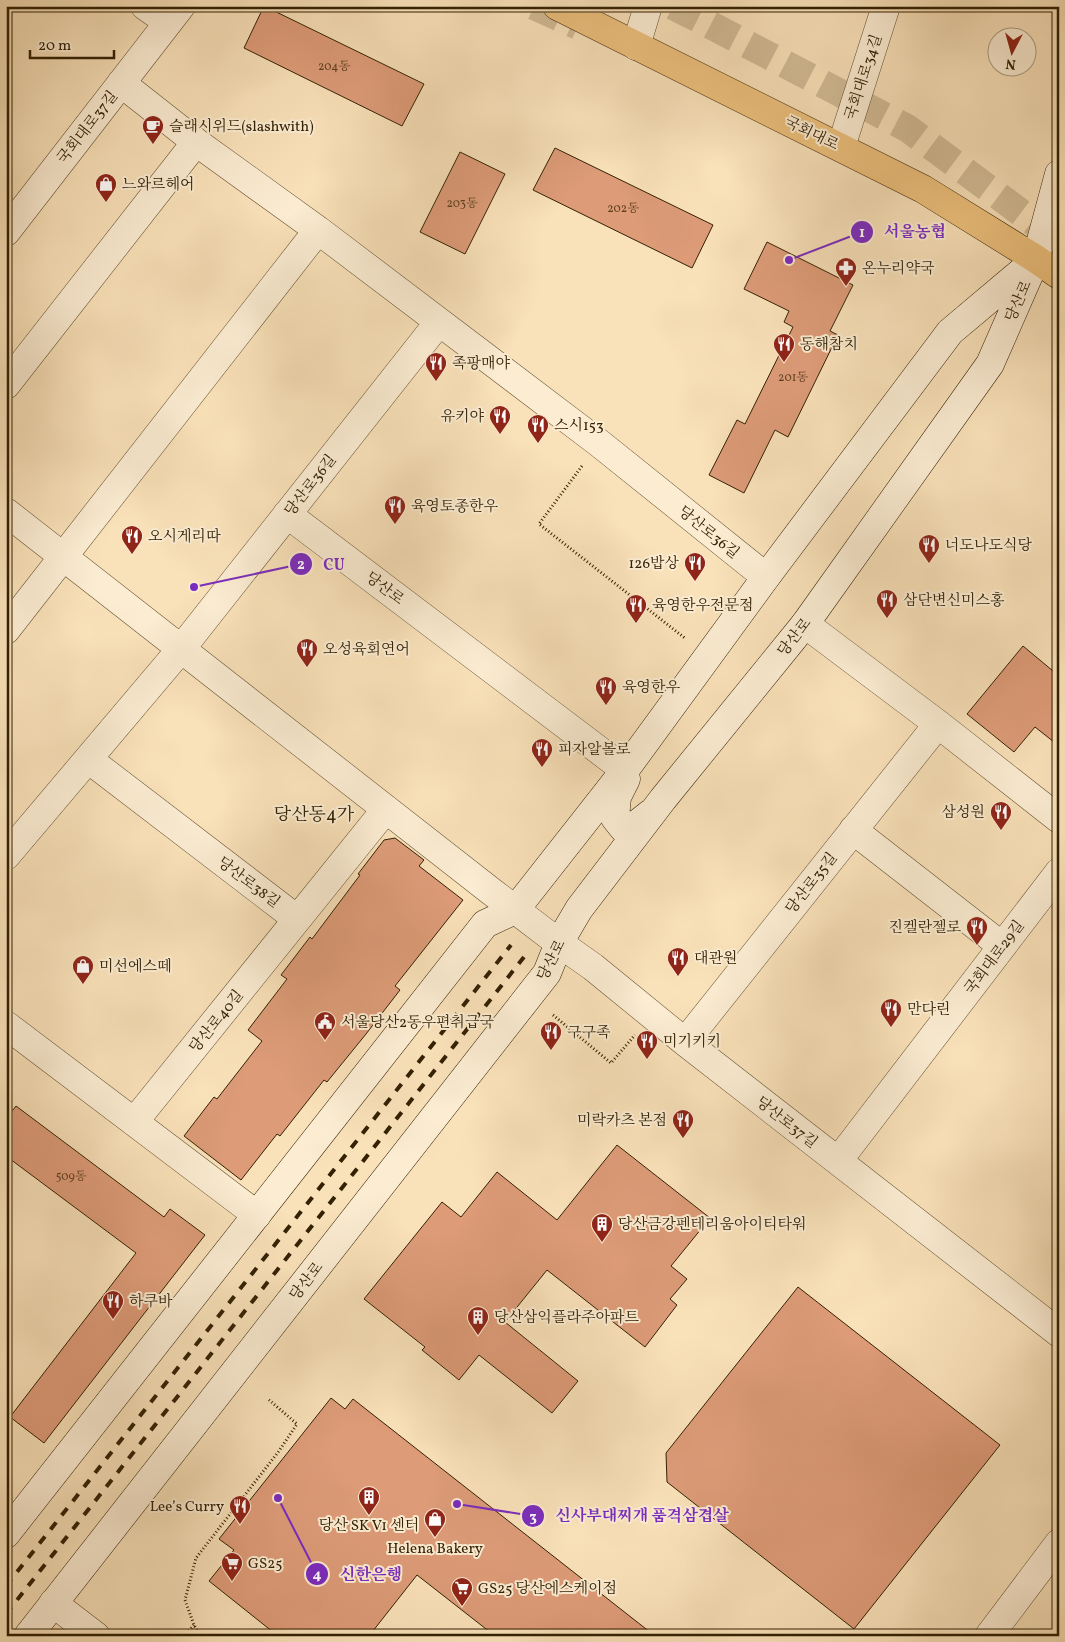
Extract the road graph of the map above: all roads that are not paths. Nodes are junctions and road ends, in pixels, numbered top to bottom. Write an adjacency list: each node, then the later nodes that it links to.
1 (146, 6): 5 (street, 국회대로37길)
2 (557, 6): 6 (main road, 국회대로)
3 (648, 6): 6 (street)
4 (886, 6): 9 (street, 국회대로34길)
5 (175, 14): 7 (street, 국회대로37길)
6 (636, 46): 9 (main road, 국회대로)
7 (121, 83): 8 (street, 당산로36길); 12 (street, 국회대로37길)
8 (196, 142): 11 (street, 당산로36길); 16 (street)
9 (840, 147): 13 (main road, 국회대로)
10 (1059, 174): 13 (street, 당산로)
11 (318, 230): 15 (street, 당산로36길); 19 (street)
12 (6, 232)
13 (1036, 260): 14 (main road, 국회대로); 20 (street, 당산로); 21 (street, 당산로)
14 (1059, 275)
15 (439, 322): 18 (street, 당산로36길); 20 (street, 당산로36길)
16 (6, 385)
17 (6, 512): 19 (street)
18 (287, 514): 23 (street, 당산로36길); 27 (street, 당산로)
19 (64, 557): 22 (street); 23 (street)
20 (766, 577): 25 (street, 당산로)
21 (805, 624): 24 (street); 29 (street, 당산로)
22 (6, 630)
23 (181, 649): 26 (street); 28 (street)
24 (938, 724): 30 (street); 31 (street, 당산로35길)
25 (641, 748): 27 (street, 당산로); 29 (street)
26 (88, 759): 32 (street); 35 (street, 당산로38길)
27 (625, 770): 34 (street, 당산로)
28 (386, 809): 34 (street); 35 (street)
29 (654, 810): 36 (street, 당산로)
30 (1059, 819)
31 (853, 830): 37 (street); 39 (street, 당산로35길)
32 (6, 856)
33 (1059, 872): 37 (street, 국회대로29길)
34 (515, 910): 36 (street, 당산로37길); 42 (street, 당산로)
35 (297, 919): 40 (street, 당산로40길)
36 (559, 943): 39 (street, 당산로37길); 46 (street, 당산로)
37 (1002, 946): 41 (street, 국회대로29길)
38 (6, 1025): 40 (street)
39 (685, 1042): 41 (street, 당산로37길)
40 (134, 1122): 42 (street)
41 (838, 1161): 43 (street, 당산로37길)
42 (256, 1215): 44 (street, 당산로)
43 (1059, 1334)
44 (6, 1534)
45 (1059, 1543): 49 (street)
46 (53, 1603): 47 (street, 당산로); 48 (street)
47 (28, 1636)
48 (96, 1636)
49 (989, 1636)

